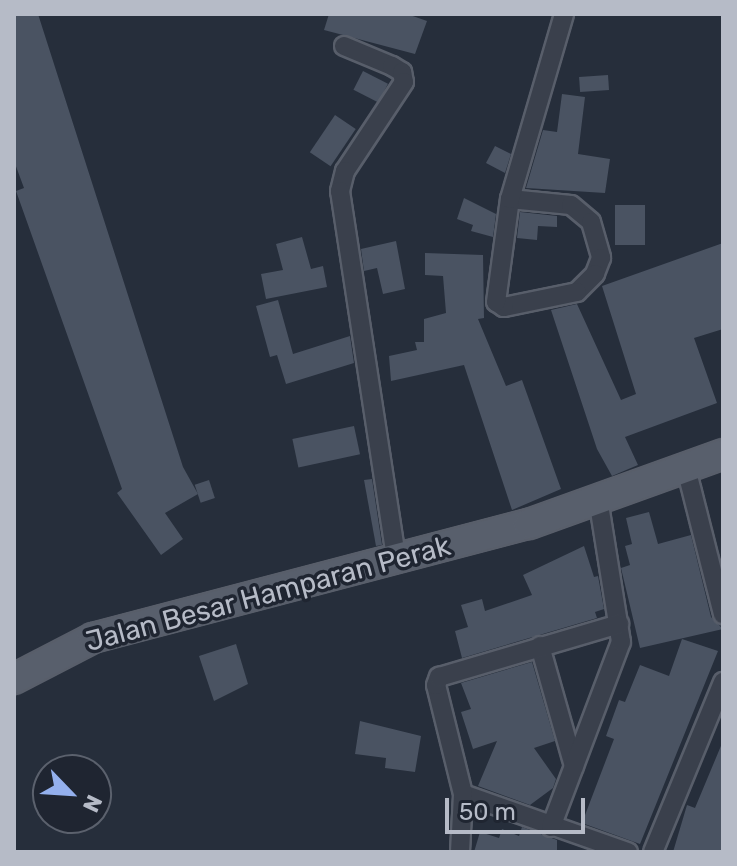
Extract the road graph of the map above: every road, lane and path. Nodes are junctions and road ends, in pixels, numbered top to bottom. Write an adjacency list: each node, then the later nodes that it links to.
1 (560, 23): 3 (street)
2 (344, 46): 7 (street)
3 (510, 199): 3 (street)
4 (723, 454): 5 (main road, Jalan Besar Hamparan Perak)
5 (686, 468): 6 (main road, Jalan Besar Hamparan Perak); 8 (street)
6 (598, 498): 7 (main road, Jalan Besar Hamparan Perak); 9 (street)
7 (396, 556): 11 (main road, Jalan Besar Hamparan Perak)
8 (723, 614)
9 (619, 624): 10 (street); 13 (street)
10 (540, 646): 13 (street); 14 (street)
11 (14, 679)
12 (723, 682): 18 (street)
13 (574, 766): 15 (street)
14 (463, 794): 15 (street); 16 (street)
15 (551, 827): 17 (street)
16 (460, 852)
17 (628, 852)
18 (653, 852)

